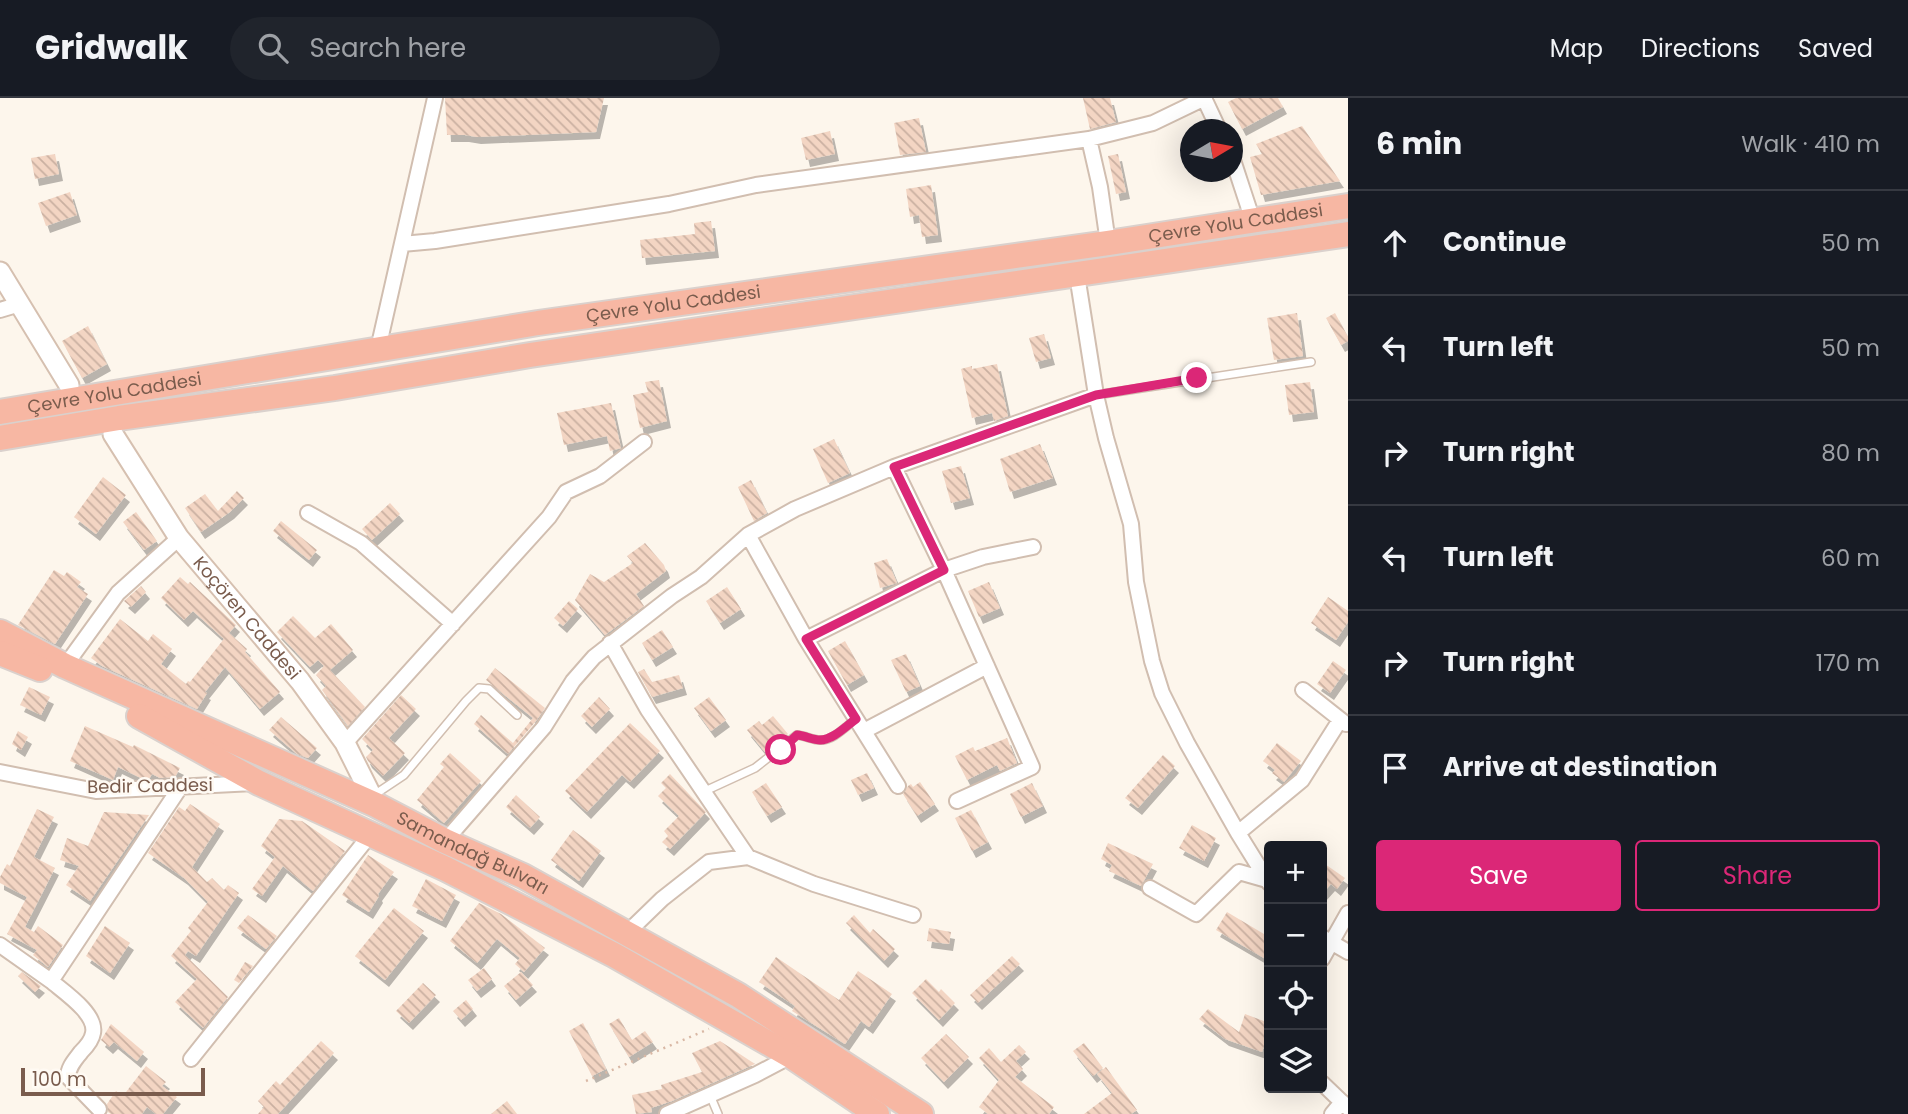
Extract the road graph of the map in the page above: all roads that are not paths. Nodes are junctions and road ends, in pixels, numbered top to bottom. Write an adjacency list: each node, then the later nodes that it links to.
1 (435, 98): 10 (street)
2 (1205, 98): 3 (street); 4 (street)
3 (1214, 119)
4 (1089, 139): 9 (street); 10 (street)
5 (1241, 182): 7 (street)
6 (1348, 206): 7 (highway, Çevre Yolu Caddesi)
7 (1253, 221): 9 (highway, Çevre Yolu Caddesi)
8 (1348, 234): 12 (highway, Çevre Yolu Caddesi)
9 (1108, 243): 15 (highway, Çevre Yolu Caddesi)
10 (402, 244): 15 (street)
11 (0, 272): 13 (street)
12 (1077, 275): 19 (highway, Çevre Yolu Caddesi); 21 (street)
13 (20, 304): 14 (street); 18 (street)
14 (0, 310)
15 (377, 349): 16 (highway, Çevre Yolu Caddesi)
16 (318, 359): 18 (highway); 22 (highway, Çevre Yolu Caddesi)
17 (1311, 362): 21 (lane)
18 (69, 385): 20 (highway)
19 (335, 388): 23 (highway); 24 (highway, Çevre Yolu Caddesi)
20 (0, 395)
21 (1096, 395): 27 (street); 52 (street)
22 (0, 412)
23 (113, 434): 26 (highway); 30 (street, Koçören Caddesi)
24 (0, 438)
25 (644, 442): 33 (street)
26 (0, 452)
27 (894, 467): 29 (street); 32 (street)
28 (308, 513): 33 (street)
29 (748, 536): 35 (street); 36 (street)
30 (178, 538): 38 (street); 44 (street, Koçören Caddesi)
31 (1033, 547): 32 (street)
32 (944, 570): 35 (street); 39 (street)
33 (453, 624): 44 (street)
34 (0, 632): 38 (highway, Samandağ Bulvarı)
35 (806, 639): 43 (street)
36 (610, 643): 49 (street); 54 (street)
37 (0, 653): 46 (highway, Samandağ Bulvarı)
38 (65, 666): 50 (highway, Samandağ Bulvarı)
39 (987, 666): 43 (street); 51 (street)
40 (1303, 690): 42 (street)
41 (517, 715): 50 (lane)
42 (1344, 723): 52 (street)
43 (860, 725): 48 (street); 49 (lane)
44 (345, 743): 50 (street, Koçören Caddesi)
45 (0, 772): 47 (street, Bedir Caddesi)
46 (259, 783): 47 (street, Bedir Caddesi); 53 (highway, Samandağ Bulvarı)
47 (181, 786): 66 (street)
48 (898, 786)
49 (705, 791): 55 (street)
50 (374, 801): 54 (highway, Samandağ Bulvarı)
51 (957, 801)
52 (1238, 833): 56 (street)
53 (370, 835): 67 (highway, Samandağ Bulvarı); 68 (street)
54 (445, 841): 61 (highway, Samandağ Bulvarı)
55 (748, 857): 60 (street); 61 (street)
56 (1264, 875)
57 (1264, 880): 58 (street)
58 (1150, 888)
59 (1348, 913): 62 (street)
60 (913, 915)
61 (628, 932): 76 (highway, Samandağ Bulvarı)
62 (1327, 939)
63 (1327, 941): 65 (street)
64 (0, 945): 66 (street)
65 (1348, 952)
66 (51, 981): 72 (street)
67 (791, 1056): 70 (street); 75 (highway, Samandağ Bulvarı)
68 (191, 1059)
69 (1327, 1090): 71 (street)
70 (710, 1094): 73 (street); 74 (lane)
71 (1340, 1108)
72 (99, 1109)
73 (667, 1114)
74 (718, 1114)
75 (877, 1114)
76 (921, 1114)

